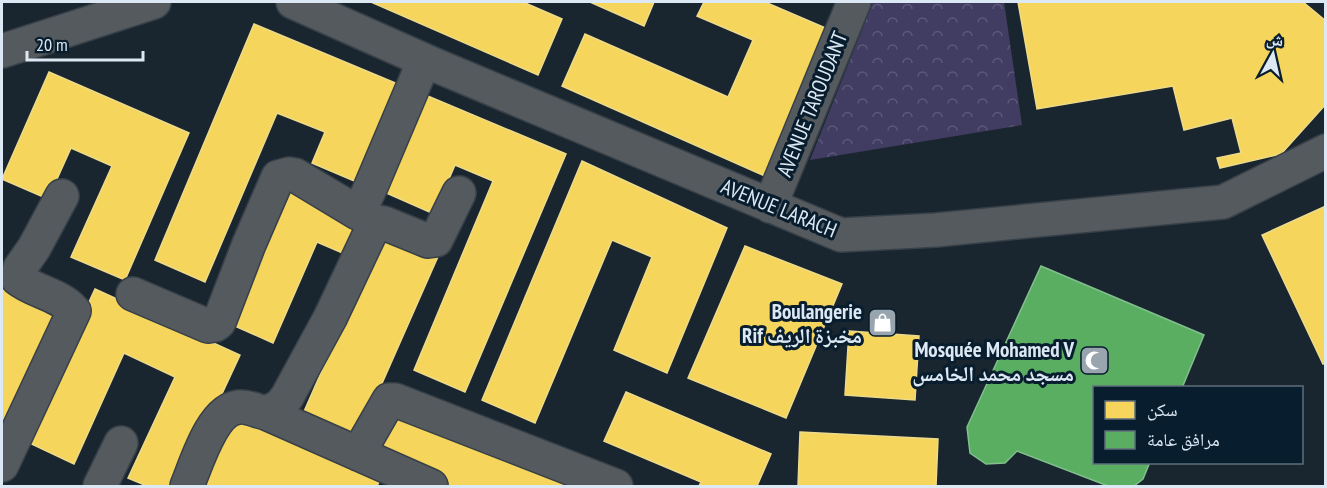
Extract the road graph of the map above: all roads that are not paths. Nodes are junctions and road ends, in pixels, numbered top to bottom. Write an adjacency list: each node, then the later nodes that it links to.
1 (154, 2): 4 (street)
2 (293, 2): 5 (street, AVENUE LARACH)
3 (854, 2): 9 (street, AVENUE TAROUDANT)
4 (2, 51)
5 (424, 60): 9 (street, AVENUE LARACH); 10 (street)
6 (1326, 151): 9 (street, AVENUE LARACH)
7 (459, 193): 10 (street)
8 (62, 195): 15 (street)
9 (770, 206)
10 (368, 218): 11 (street); 12 (street)
11 (133, 294)
12 (266, 413): 14 (street); 17 (street)
13 (121, 443): 16 (street)
14 (358, 454): 18 (street); 19 (street)
15 (2, 465)
16 (100, 486)
17 (187, 486)
18 (431, 486)
19 (616, 486)

